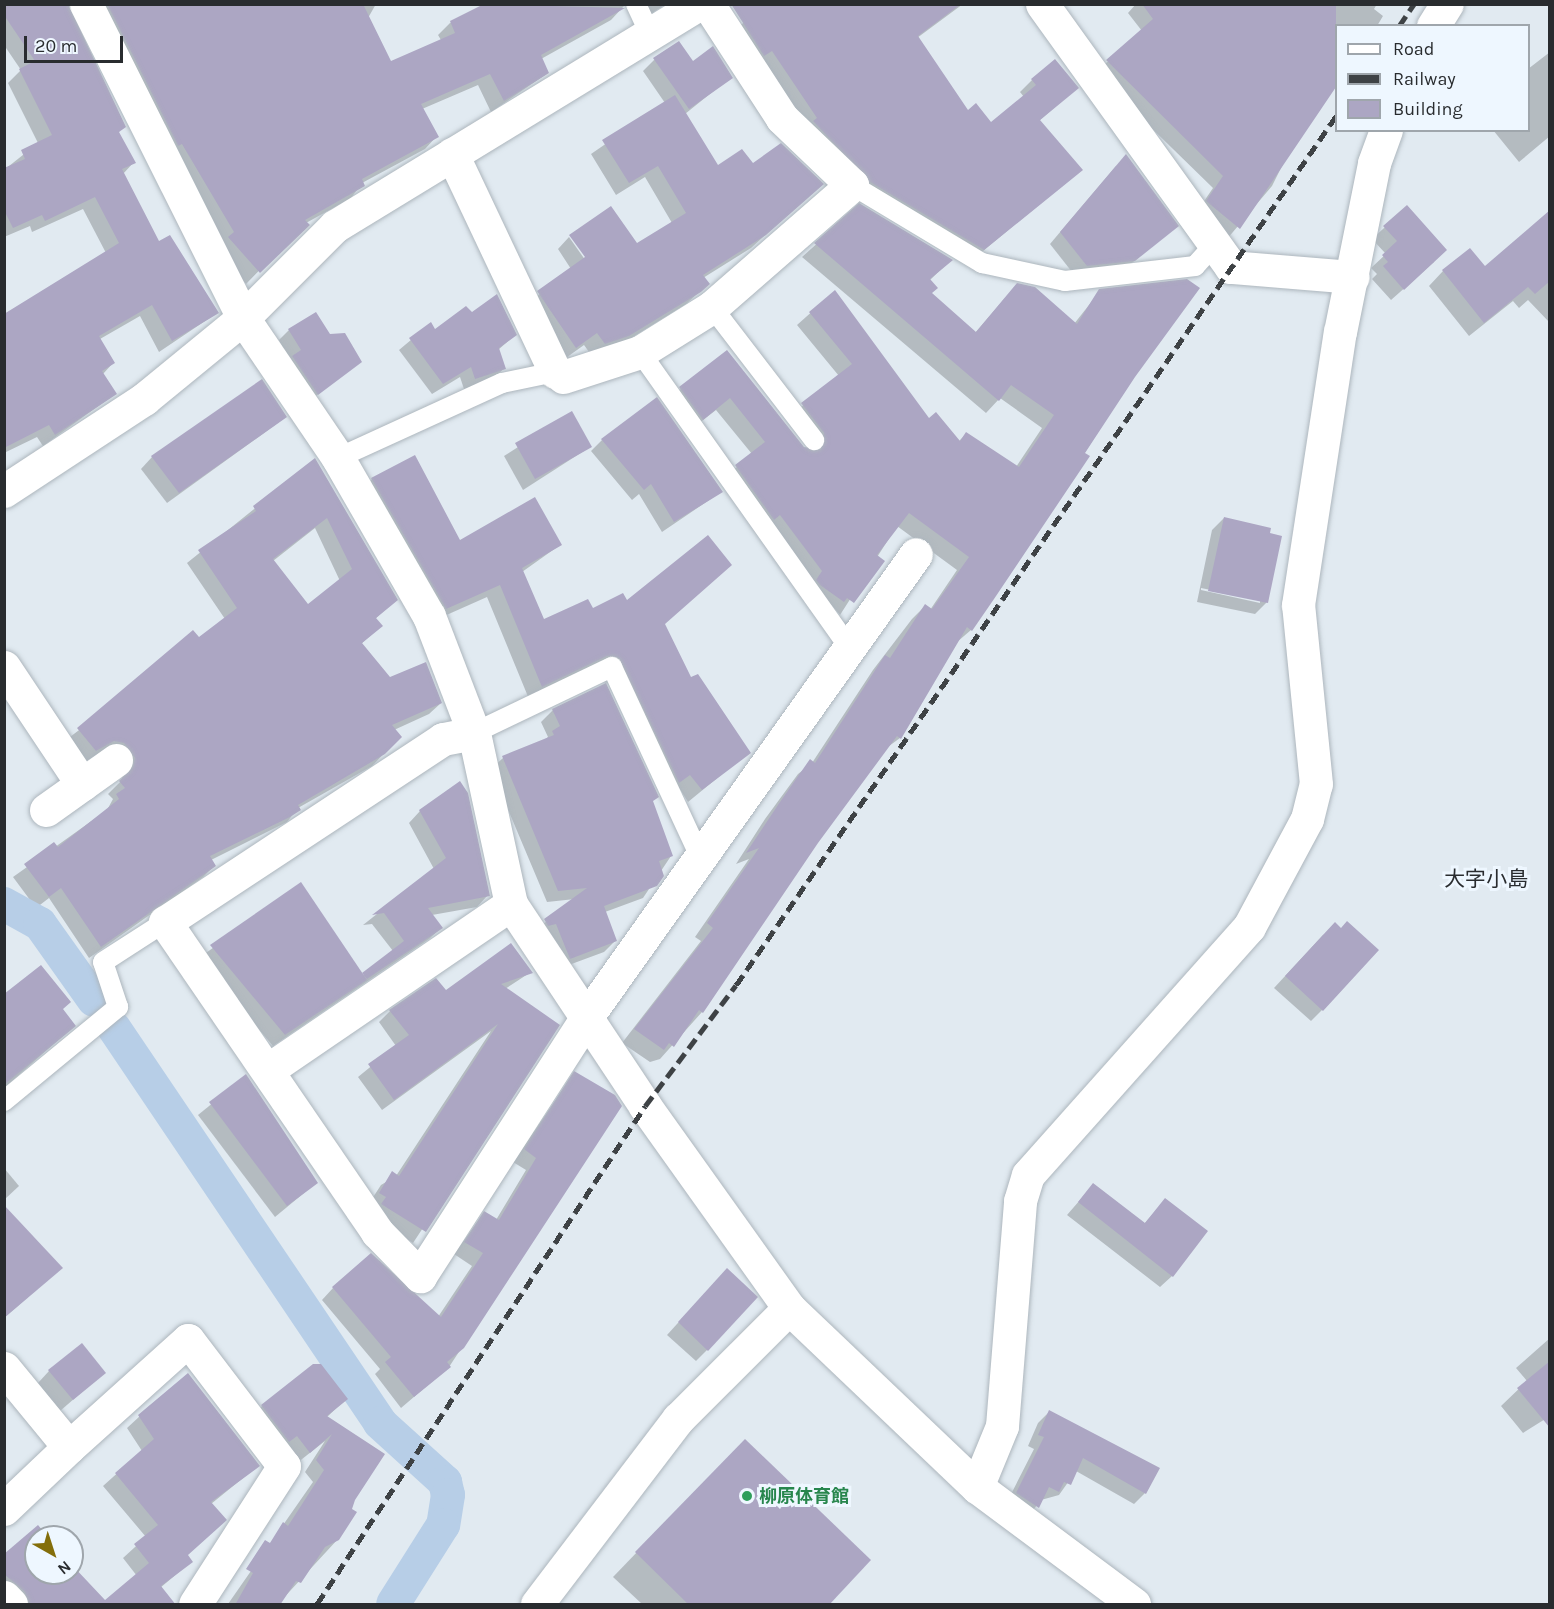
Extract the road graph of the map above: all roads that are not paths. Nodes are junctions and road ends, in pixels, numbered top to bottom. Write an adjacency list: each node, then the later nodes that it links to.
1 (86, 4): 14 (street)
2 (699, 4): 6 (street)
3 (708, 4): 10 (street)
4 (1042, 4): 11 (street)
5 (1447, 4): 7 (street)
6 (642, 18): 9 (street)
7 (1433, 24)
8 (1385, 132): 12 (street)
9 (452, 154): 14 (street); 16 (street)
10 (852, 185): 11 (lane); 13 (street)
11 (1214, 245): 12 (street)
12 (1353, 277): 36 (street)
13 (712, 307): 15 (street); 17 (lane)
14 (243, 318): 18 (street); 19 (street)
15 (640, 352): 16 (street); 21 (lane)
16 (559, 374): 18 (lane)
17 (814, 440)
18 (338, 458): 23 (street)
19 (4, 491)
20 (916, 554): 21 (street)
21 (849, 647): 27 (street)
22 (4, 667): 25 (street)
23 (474, 733): 27 (lane); 28 (street); 29 (street)
24 (116, 760): 25 (street)
25 (82, 784): 26 (street)
26 (46, 810)
27 (701, 859): 30 (street)
28 (511, 904): 30 (street); 31 (street)
29 (165, 922): 31 (street); 32 (lane)
30 (586, 1018): 31 (street); 33 (street)
31 (269, 1069)
32 (4, 1101)
33 (789, 1308): 36 (street); 41 (street)
34 (4, 1368): 35 (street)
35 (69, 1448): 37 (street); 40 (street)
36 (977, 1487): 42 (street)
37 (4, 1509)
38 (4, 1597): 39 (street)
39 (11, 1605)
40 (195, 1605)
41 (537, 1605)
42 (1134, 1605)

